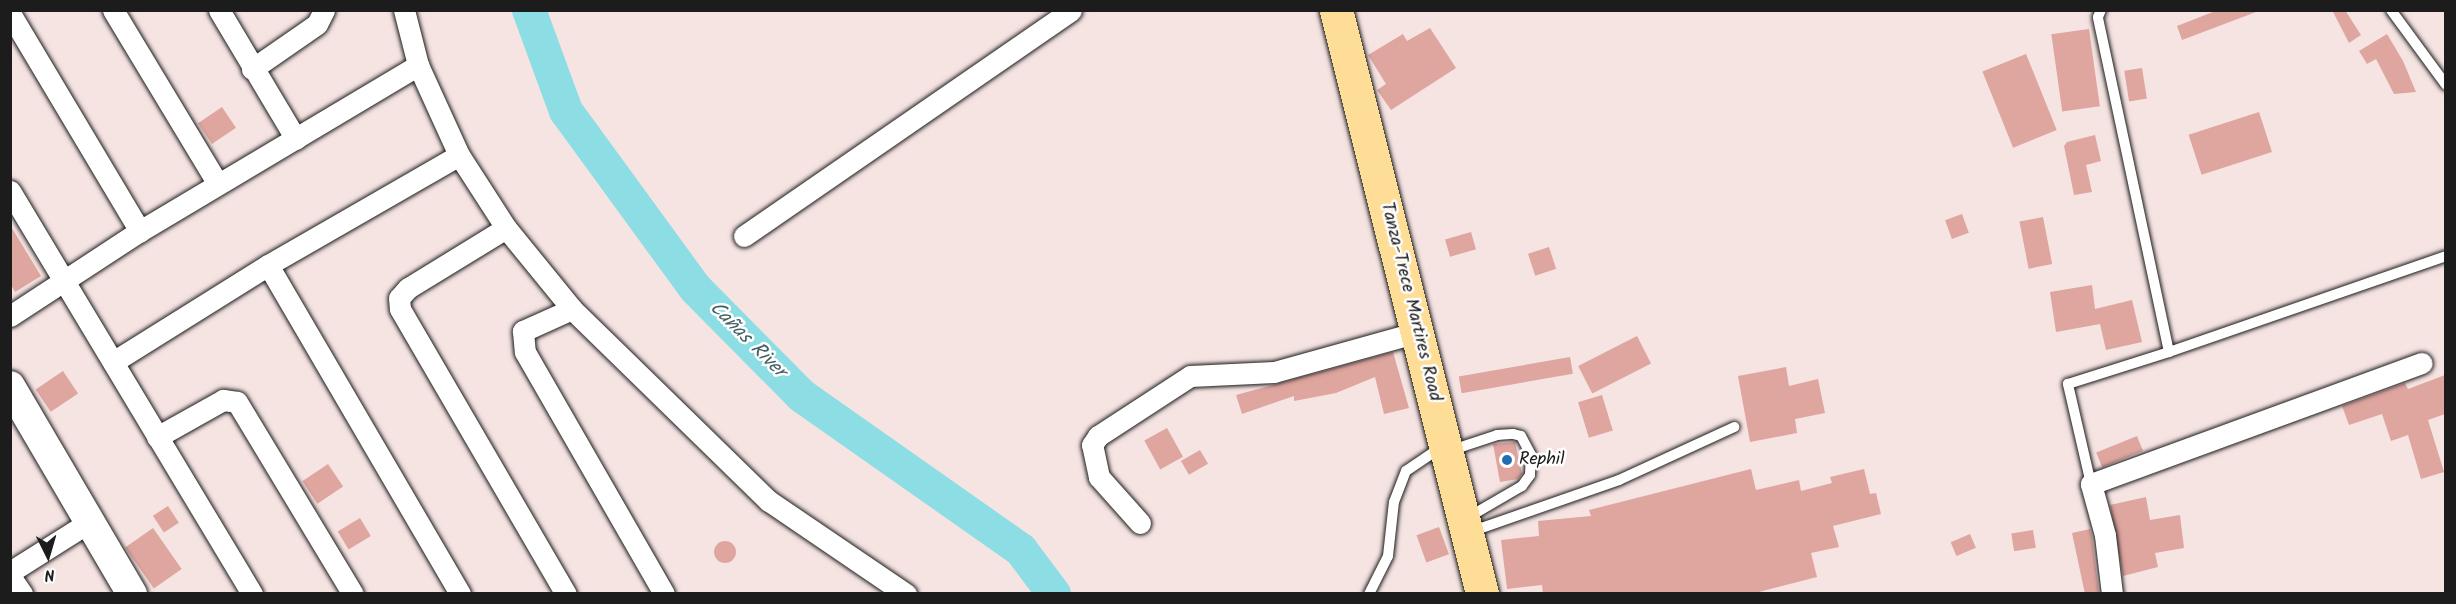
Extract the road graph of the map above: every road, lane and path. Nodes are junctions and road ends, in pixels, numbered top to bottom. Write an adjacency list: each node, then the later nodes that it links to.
1 (24, 10): 10 (street)
2 (113, 10): 16 (street)
3 (219, 10): 12 (street)
4 (324, 10): 12 (street)
5 (404, 10): 11 (street)
6 (1071, 10): 20 (street)
7 (1336, 10): 26 (main road, Tanza-Trece Martires Road)
8 (2100, 10): 27 (lane)
9 (2391, 10): 13 (lane)
10 (11, 15): 19 (street)
11 (418, 65): 14 (street); 15 (street)
12 (252, 69): 14 (street)
13 (2445, 85)
14 (296, 139): 16 (street)
15 (459, 156): 18 (street); 22 (street)
16 (218, 184): 19 (street)
17 (10, 191): 23 (street)
18 (506, 228): 24 (street); 44 (street)
19 (140, 231): 23 (street)
20 (744, 236)
21 (2445, 256): 27 (lane)
22 (268, 265): 28 (street); 43 (street)
23 (64, 284): 25 (street); 28 (street)
24 (572, 309): 45 (street); 46 (street)
25 (10, 316)
26 (1418, 332): 33 (main road, Tanza-Trece Martires Road); 36 (street)
27 (2169, 352): 34 (lane)
28 (113, 362): 32 (street)
29 (2422, 363): 34 (street)
30 (10, 386): 35 (street)
31 (1734, 427): 37 (lane)
32 (157, 437): 41 (street); 42 (street)
33 (1447, 448): 37 (main road, Tanza-Trece Martires Road); 37 (lane); 47 (lane)
34 (2091, 484): 49 (street)
35 (90, 522): 38 (street); 40 (street)
36 (1140, 523)
37 (1466, 526): 48 (main road, Tanza-Trece Martires Road)
38 (10, 574): 39 (street)
39 (22, 594)
40 (132, 594)
41 (252, 594)
42 (353, 594)
43 (460, 594)
44 (566, 594)
45 (664, 594)
46 (906, 594)
47 (1369, 594)
48 (1482, 594)
49 (2112, 594)

